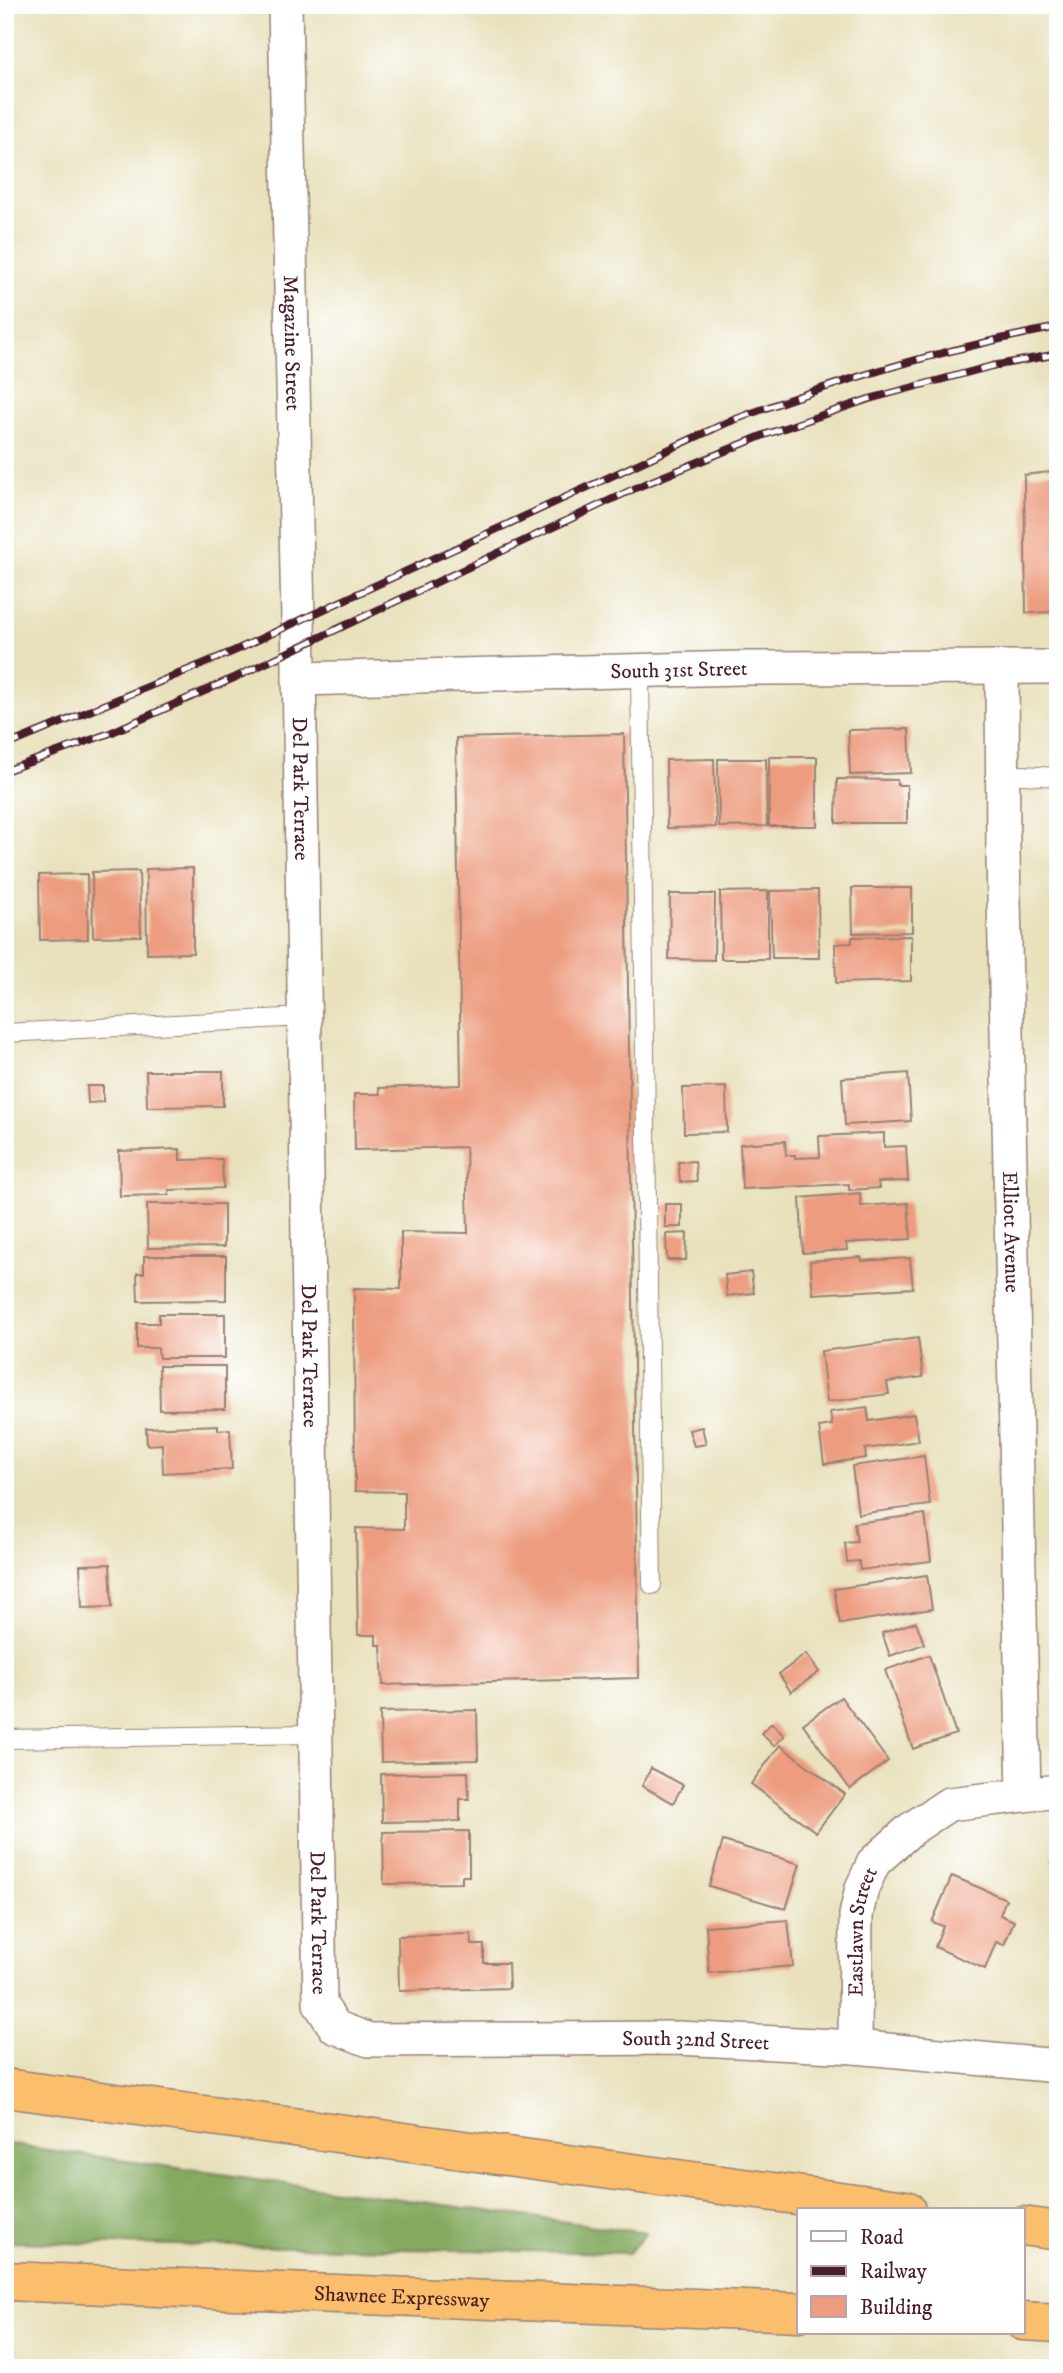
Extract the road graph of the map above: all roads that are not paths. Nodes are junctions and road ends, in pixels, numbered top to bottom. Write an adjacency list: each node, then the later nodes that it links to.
1 (285, 5): 5 (street, Magazine Street)
2 (1058, 667): 3 (street, South 31st Street)
3 (1002, 668): 4 (street, South 31st Street); 6 (street, Elliott Avenue)
4 (640, 671): 5 (street, South 31st Street); 10 (lane)
5 (299, 679): 8 (street, Del Park Terrace)
6 (1003, 774): 7 (lane); 14 (street, Elliott Avenue)
7 (1058, 777)
8 (304, 1017): 9 (lane); 11 (street, Del Park Terrace)
9 (5, 1033)
10 (652, 1585)
11 (314, 1734): 12 (lane); 15 (street, Del Park Terrace)
12 (5, 1739)
13 (1058, 1791): 14 (street, Eastlawn Street)
14 (1024, 1794): 16 (street, Eastlawn Street)
15 (335, 2027): 16 (street, South 32nd Street)
16 (855, 2047): 17 (street, South 32nd Street)
17 (1058, 2066)
18 (5, 2088): 19 (highway)
19 (891, 2208)
20 (1024, 2226): 21 (highway)
21 (1058, 2231)
22 (5, 2281): 23 (highway, Shawnee Expressway)
23 (797, 2312)
24 (1024, 2321): 25 (highway)
25 (1058, 2323)

